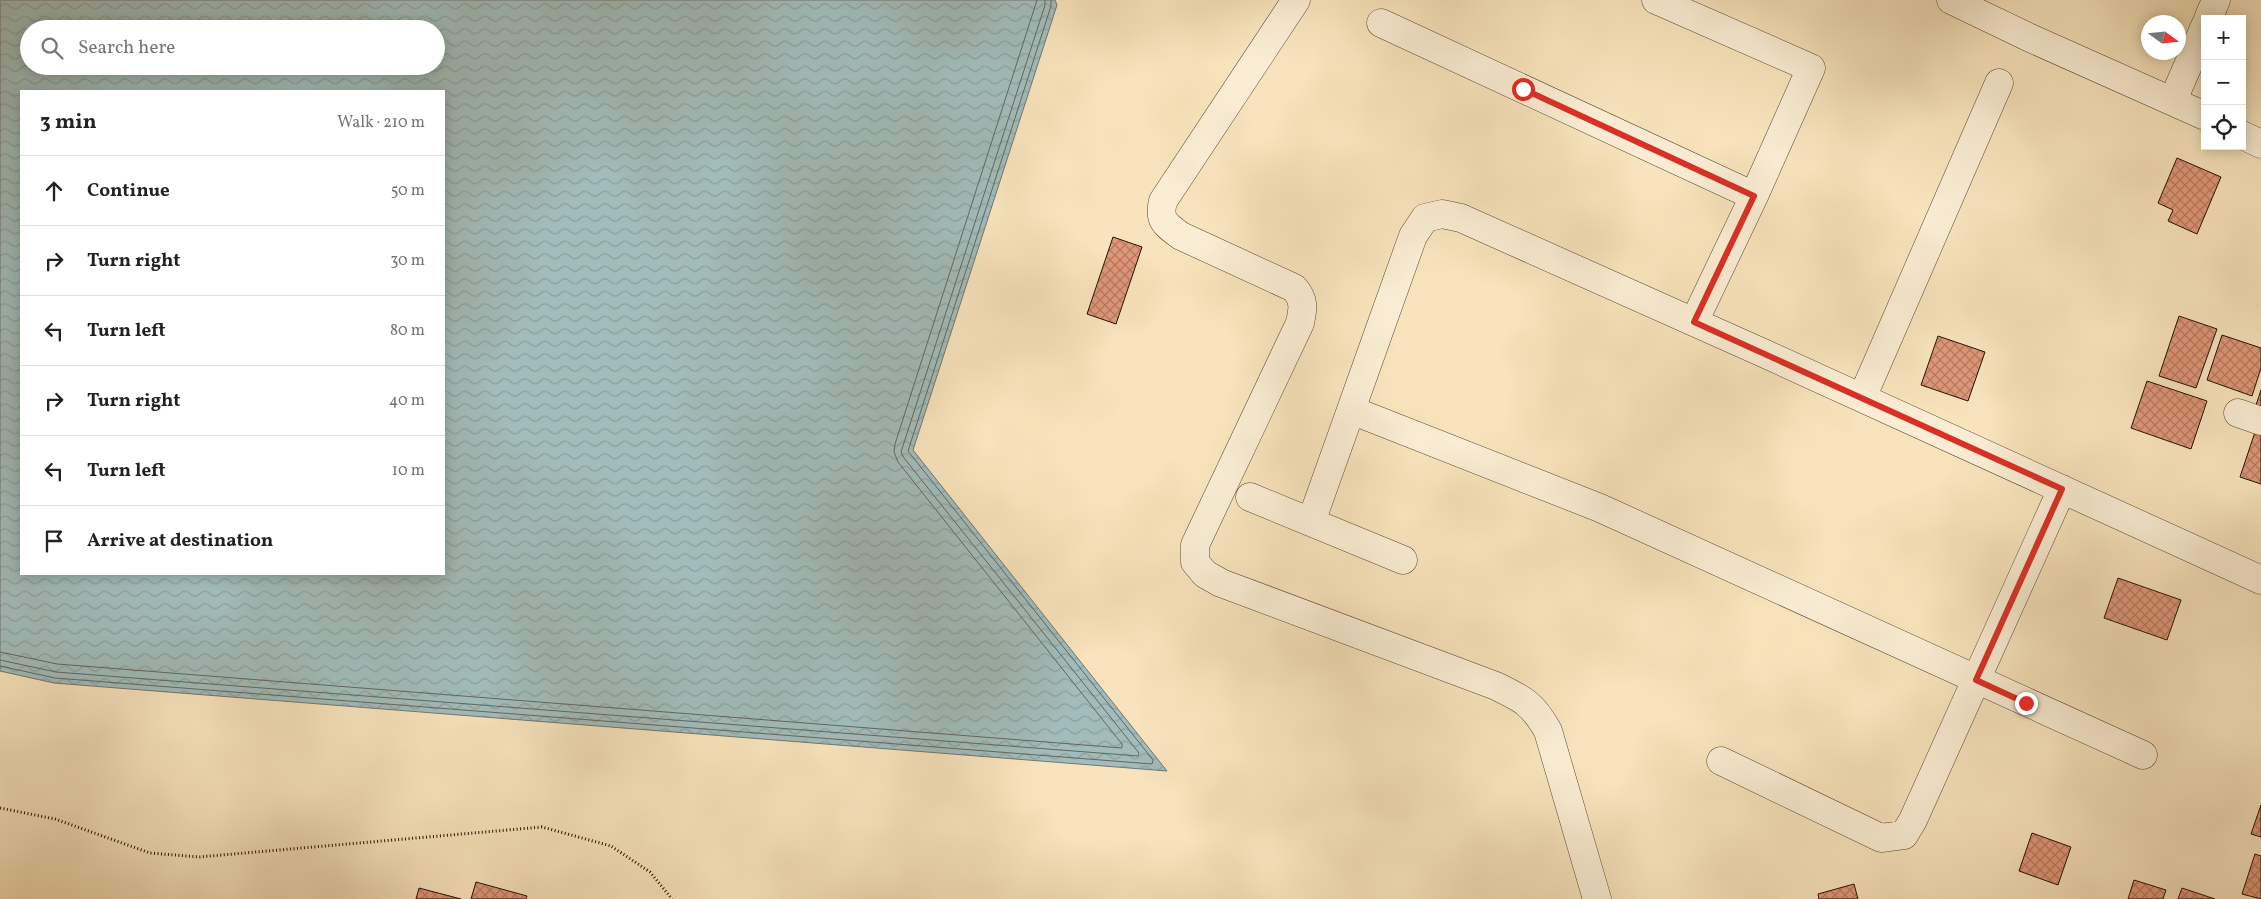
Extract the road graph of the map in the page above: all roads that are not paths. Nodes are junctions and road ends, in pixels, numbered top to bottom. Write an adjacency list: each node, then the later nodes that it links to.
1 (1296, 0): 25 (street)
2 (1656, 0): 13 (street)
3 (1951, 0): 9 (street)
4 (2216, 0): 5 (street)
5 (2210, 15)
6 (1381, 23): 13 (street)
7 (2201, 35): 9 (street)
8 (1999, 83): 15 (street)
9 (2173, 100): 10 (street)
10 (2201, 114)
11 (2246, 137): 12 (street)
12 (2261, 144)
13 (1754, 196): 14 (street)
14 (1694, 322): 15 (street); 16 (street)
15 (1862, 398): 17 (street)
16 (1351, 410): 19 (street); 22 (street)
17 (2062, 489): 21 (street); 22 (street)
18 (1250, 497): 19 (street)
19 (1311, 522): 20 (street)
20 (1403, 560)
21 (2261, 580)
22 (1976, 680): 23 (street); 24 (street)
23 (2144, 755)
24 (1721, 761)
25 (1597, 899)

